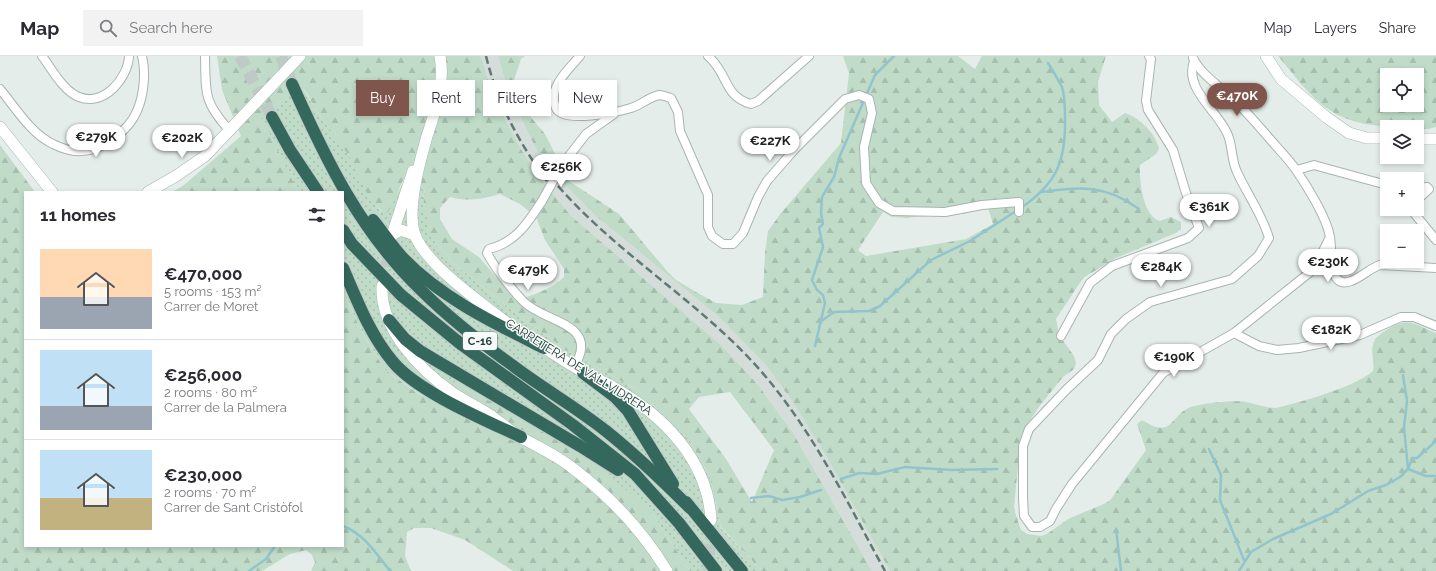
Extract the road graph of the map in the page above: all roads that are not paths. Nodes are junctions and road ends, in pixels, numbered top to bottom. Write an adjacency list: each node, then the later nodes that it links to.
1 (42, 56): 2 (street)
2 (129, 56)
3 (142, 56): 16 (street)
4 (205, 56): 22 (street)
5 (300, 56): 22 (main road)
6 (440, 56): 27 (main road, CARRETERA DE VALLVIDRERA)
7 (580, 56): 13 (street)
8 (708, 56): 9 (street)
9 (809, 56)
10 (1149, 56): 49 (street)
11 (1266, 56): 24 (main road)
12 (1193, 58): 29 (street); 48 (street)
13 (560, 80)
14 (559, 81): 17 (street)
15 (292, 84): 23 (highway, C-16)
16 (0, 89)
17 (559, 112)
18 (617, 113): 37 (street)
19 (612, 116): 51 (street, bridge)
20 (272, 117): 28 (highway)
21 (0, 127): 32 (main road)
22 (230, 129): 33 (main road)
23 (314, 132): 50 (highway); 53 (highway, C-16)
24 (1380, 138)
25 (1436, 139): 26 (main road)
26 (1424, 140)
27 (425, 143): 40 (main road, CARRETERA DE VALLVIDRERA); 40 (main road, CARRETERA DE VALLVIDRERA)
28 (290, 150): 34 (highway); 35 (highway)
29 (1296, 170): 30 (street); 41 (street)
30 (1380, 183)
31 (1424, 187): 36 (street)
32 (51, 191)
33 (150, 191)
34 (309, 191)
35 (317, 191)
36 (1424, 193)
37 (1019, 212)
38 (1416, 216): 42 (street)
39 (344, 232): 55 (highway, C-16)
40 (416, 235): 50 (main road, CARRETERA DE VALLVIDRERA)
41 (1330, 236): 43 (street); 48 (street)
42 (1436, 240)
43 (1436, 268)
44 (344, 270): 52 (highway)
45 (382, 286): 46 (main road)
46 (389, 320): 52 (main road); 55 (highway)
47 (1436, 326): 48 (street)
48 (1234, 333)
49 (1061, 336)
50 (544, 348): 51 (main road, CARRETERA DE VALLVIDRERA)
51 (579, 370): 53 (highway); 54 (main road, CARRETERA DE VALLVIDRERA)
52 (521, 437): 57 (main road)
53 (690, 508): 60 (highway, C-16)
54 (711, 520)
55 (679, 522): 56 (highway, C-16)
56 (697, 545): 58 (highway, C-16); 59 (highway, C-16)
57 (666, 568)
58 (707, 571)
59 (716, 571)
60 (742, 571)

